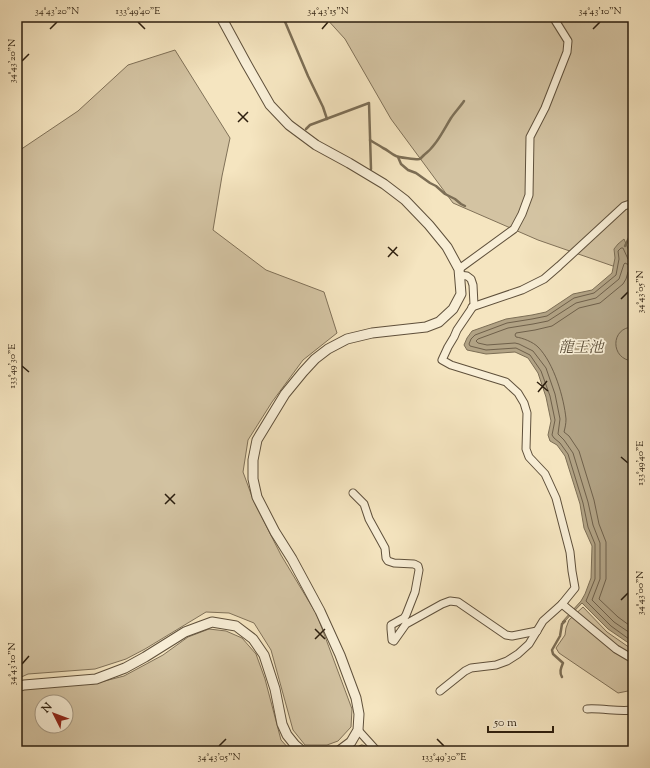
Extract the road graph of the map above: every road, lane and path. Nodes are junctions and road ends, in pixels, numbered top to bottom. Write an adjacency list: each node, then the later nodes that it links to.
1 (221, 17): 4 (street)
2 (553, 17): 4 (street)
3 (633, 204): 5 (street)
4 (459, 272): 5 (street); 14 (street)
5 (472, 307): 7 (street)
6 (354, 493): 8 (street)
7 (562, 604): 8 (street); 9 (street)
8 (537, 632): 11 (street)
9 (633, 659)
10 (17, 687): 15 (street)
11 (440, 691)
12 (587, 709): 13 (street)
13 (633, 710)
14 (358, 730): 16 (street); 19 (street)
15 (302, 751)
16 (339, 751)
17 (359, 751): 18 (street)
18 (366, 751)
19 (377, 751)

